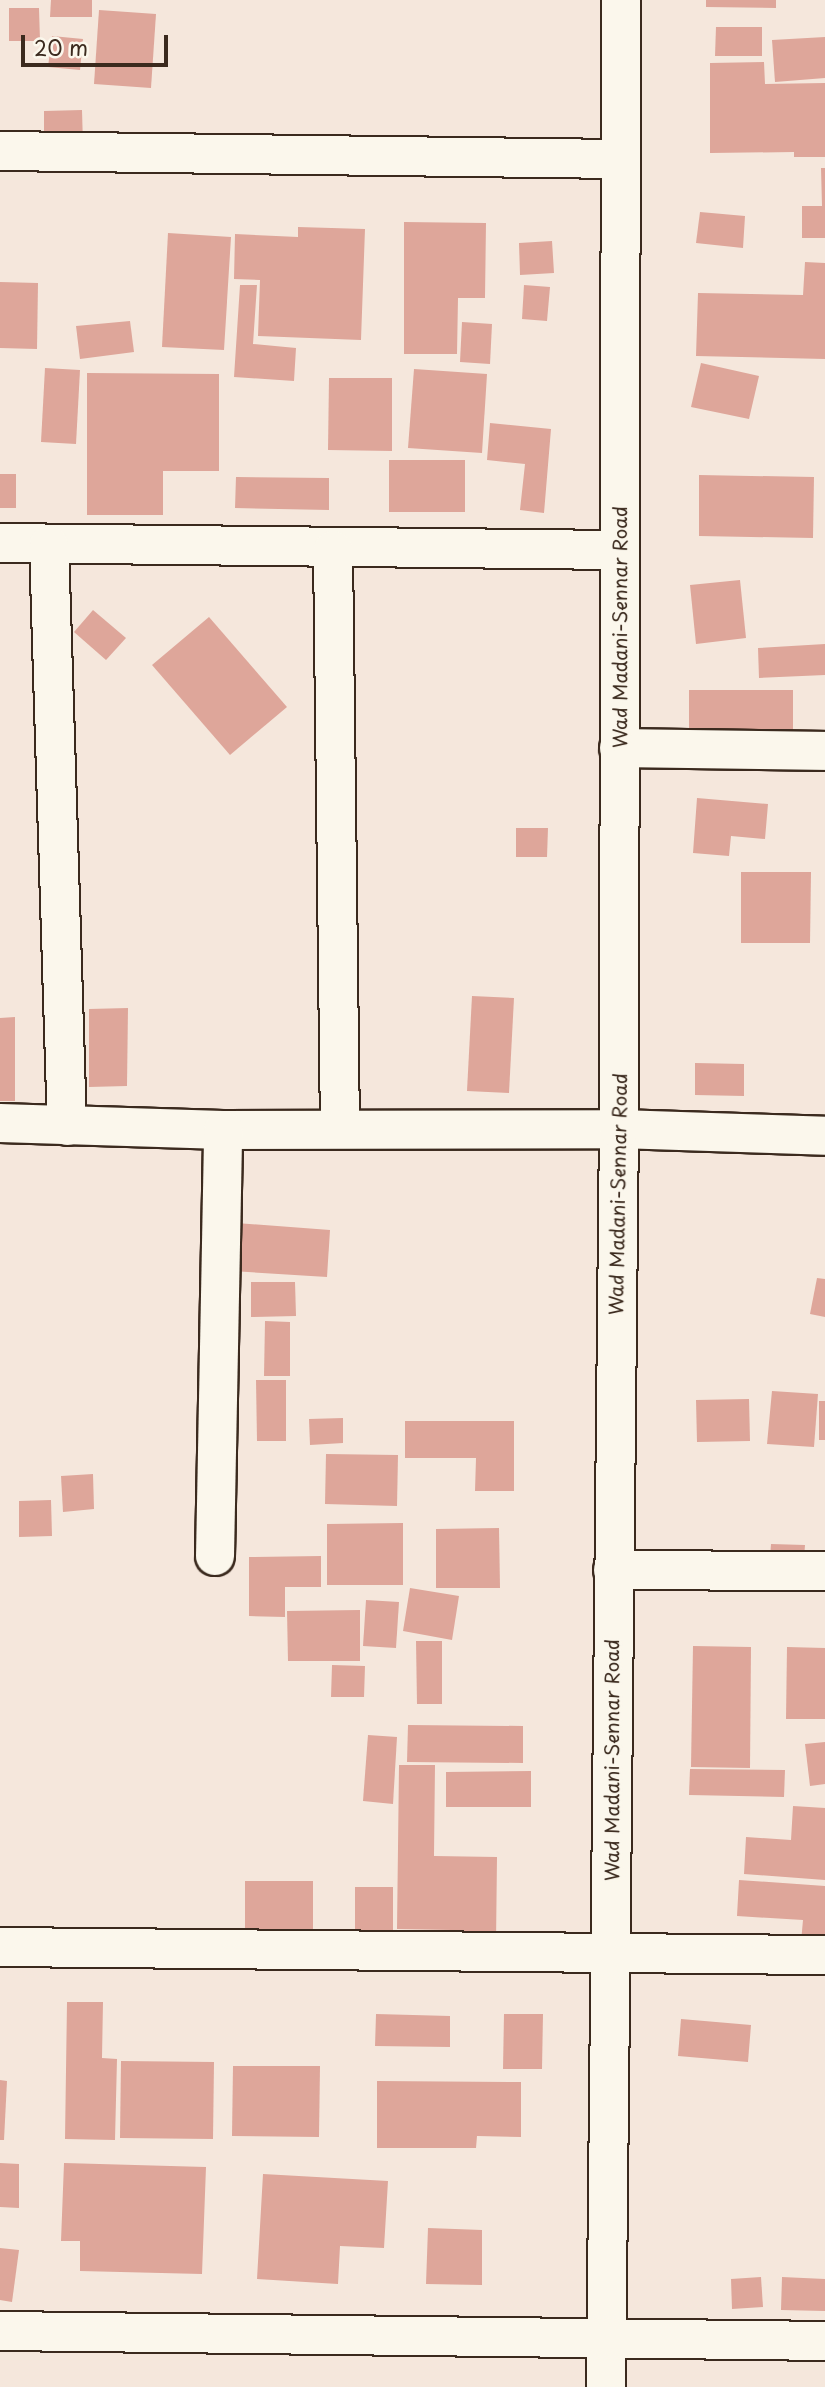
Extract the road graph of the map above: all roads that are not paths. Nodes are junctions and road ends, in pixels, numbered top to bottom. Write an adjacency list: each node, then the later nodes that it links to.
1 (621, 0): 3 (street, Wad Madani-Sennar Road)
2 (0, 152): 3 (street)
3 (621, 159): 7 (street, Wad Madani-Sennar Road)
4 (0, 544): 5 (street)
5 (49, 545): 6 (street); 11 (street)
6 (333, 550): 7 (street); 12 (street)
7 (620, 550): 8 (street, Wad Madani-Sennar Road)
8 (619, 748): 9 (street); 13 (street, Wad Madani-Sennar Road)
9 (825, 751)
10 (0, 1124): 11 (street)
11 (67, 1126): 14 (street)
12 (340, 1129): 13 (street); 14 (street)
13 (619, 1129): 15 (street); 17 (street, Wad Madani-Sennar Road)
14 (223, 1130): 16 (street)
15 (825, 1136)
16 (215, 1556)
17 (613, 1570): 18 (street); 20 (street, Wad Madani-Sennar Road)
18 (825, 1571)
19 (0, 1947): 20 (street)
20 (610, 1953): 21 (street); 23 (street, Wad Madani-Sennar Road)
21 (825, 1955)
22 (0, 2332): 23 (street)
23 (606, 2339): 24 (street); 25 (street, Wad Madani-Sennar Road)
24 (825, 2341)
25 (606, 2387)

